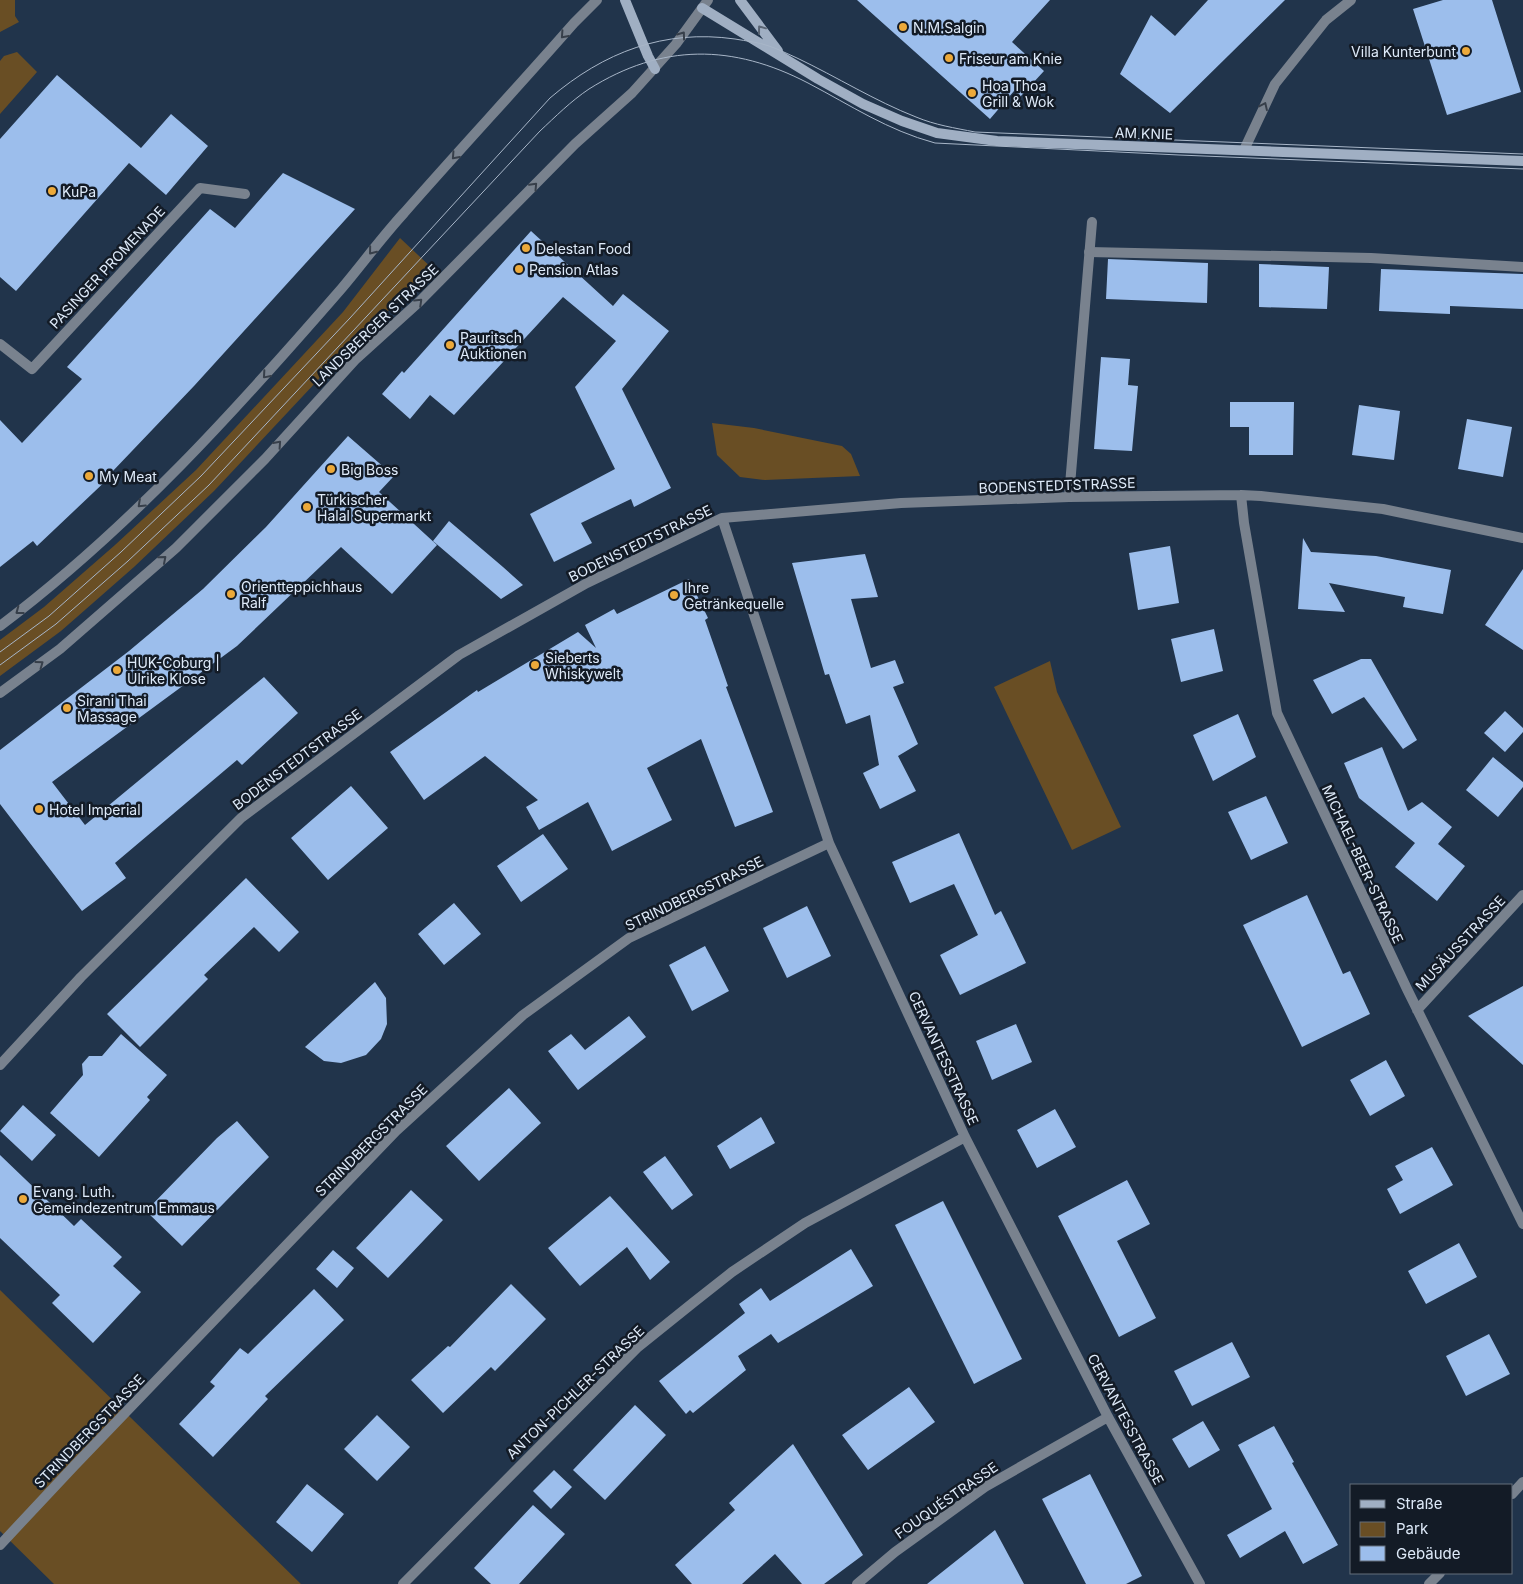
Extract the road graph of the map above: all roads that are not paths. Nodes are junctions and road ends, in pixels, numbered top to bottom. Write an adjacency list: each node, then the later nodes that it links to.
1 (597, 0): 19 (street, one-way to 19)
2 (625, 0): 7 (main road)
3 (740, 0): 6 (main road, AM KNIE, one-way to 3)
4 (1351, 0): 8 (street, one-way to 4)
5 (705, 4): 6 (main road, AM KNIE); 7 (street, LANDSBERGER STRASSE, one-way to 5)
6 (783, 58): 8 (main road, AM KNIE)
7 (655, 68): 20 (street, LANDSBERGER STRASSE, one-way to 7)
8 (1244, 150): 9 (main road, AM KNIE)
9 (1523, 161)
10 (245, 194): 14 (street, PASINGER PROMENADE)
11 (1092, 222): 12 (street)
12 (1089, 252): 13 (street); 16 (street)
13 (1523, 267)
14 (0, 344)
15 (1241, 495): 16 (street, BODENSTEDTSTRASSE); 18 (street, BODENSTEDTSTRASSE); 23 (street, MICHAEL-BEER-STRASSE)
16 (1068, 497): 17 (street, BODENSTEDTSTRASSE)
17 (722, 518): 21 (street, CERVANTESSTRASSE); 24 (street, BODENSTEDTSTRASSE)
18 (1523, 538)
19 (0, 626)
20 (0, 693)
21 (829, 843): 25 (street, CERVANTESSTRASSE); 30 (street, STRINDBERGSTRASSE)
22 (1523, 895): 23 (street, MUSÄUSSTRASSE)
23 (1417, 1010): 26 (street, MICHAEL-BEER-STRASSE)
24 (0, 1065)
25 (965, 1137): 27 (street, CERVANTESSTRASSE); 32 (street, ANTON-PICHLER-STRASSE)
26 (1523, 1224)
27 (1108, 1417): 33 (street, FOUQUÉSTRASSE); 34 (street, CERVANTESSTRASSE)
28 (1523, 1482): 29 (street)
29 (1513, 1493)
30 (0, 1545)
31 (1439, 1574): 35 (street)
32 (403, 1584)
33 (857, 1584)
34 (1200, 1584)
35 (1429, 1584)

